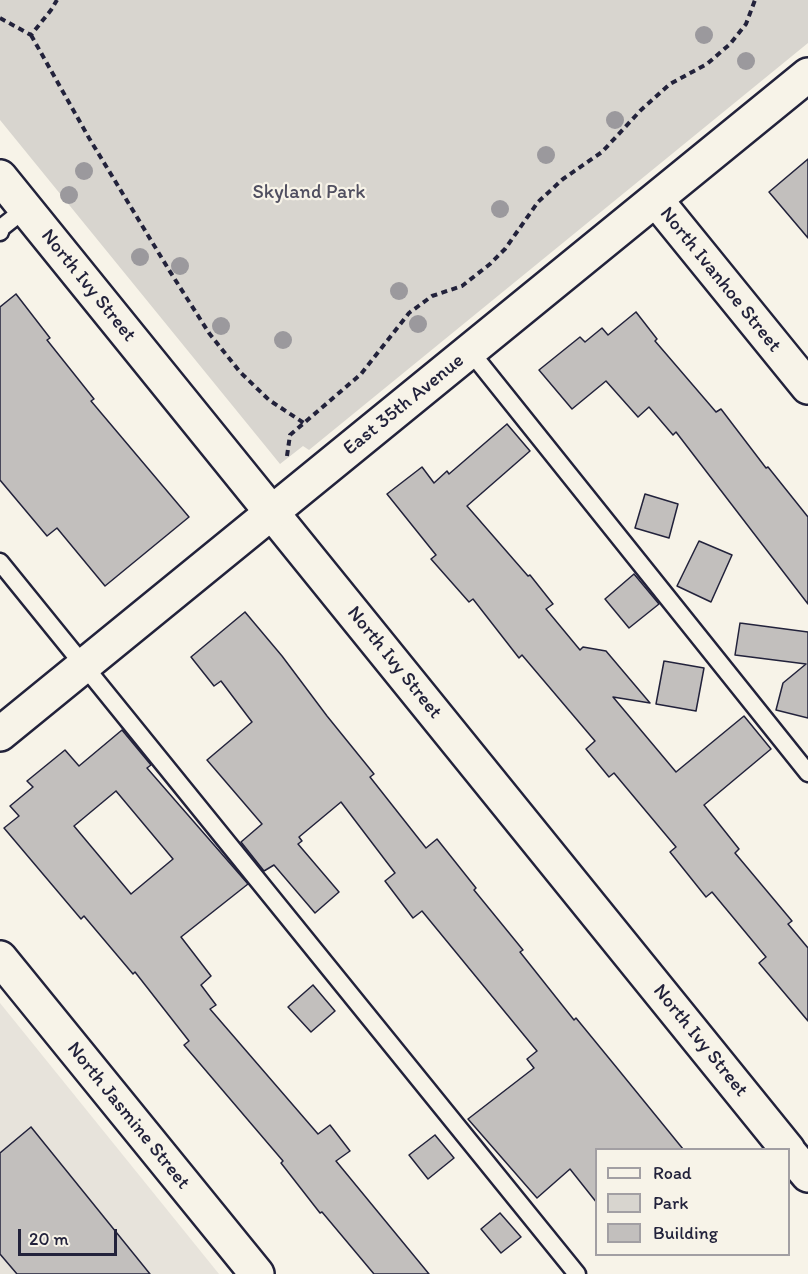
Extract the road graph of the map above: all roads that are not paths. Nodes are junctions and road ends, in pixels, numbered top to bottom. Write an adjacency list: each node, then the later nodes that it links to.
1 (808, 75): 3 (street, East 35th Avenue)
2 (0, 177): 4 (street, North Ivy Street)
3 (656, 200): 6 (street, East 35th Avenue); 7 (street, North Ivanhoe Street)
4 (26, 209): 5 (lane); 8 (street, North Ivy Street)
5 (0, 232)
6 (470, 351): 8 (street, East 35th Avenue); 12 (lane)
7 (808, 387)
8 (272, 512): 10 (street, East 35th Avenue); 14 (street, North Ivy Street)
9 (0, 562): 10 (lane)
10 (84, 665): 11 (street, East 35th Avenue); 18 (lane)
11 (0, 734)
12 (808, 773)
13 (0, 958): 17 (street, North Jasmine Street)
14 (786, 1148)
15 (790, 1152): 16 (street, North Ivy Street)
16 (808, 1175)
17 (257, 1274)
18 (577, 1274)

